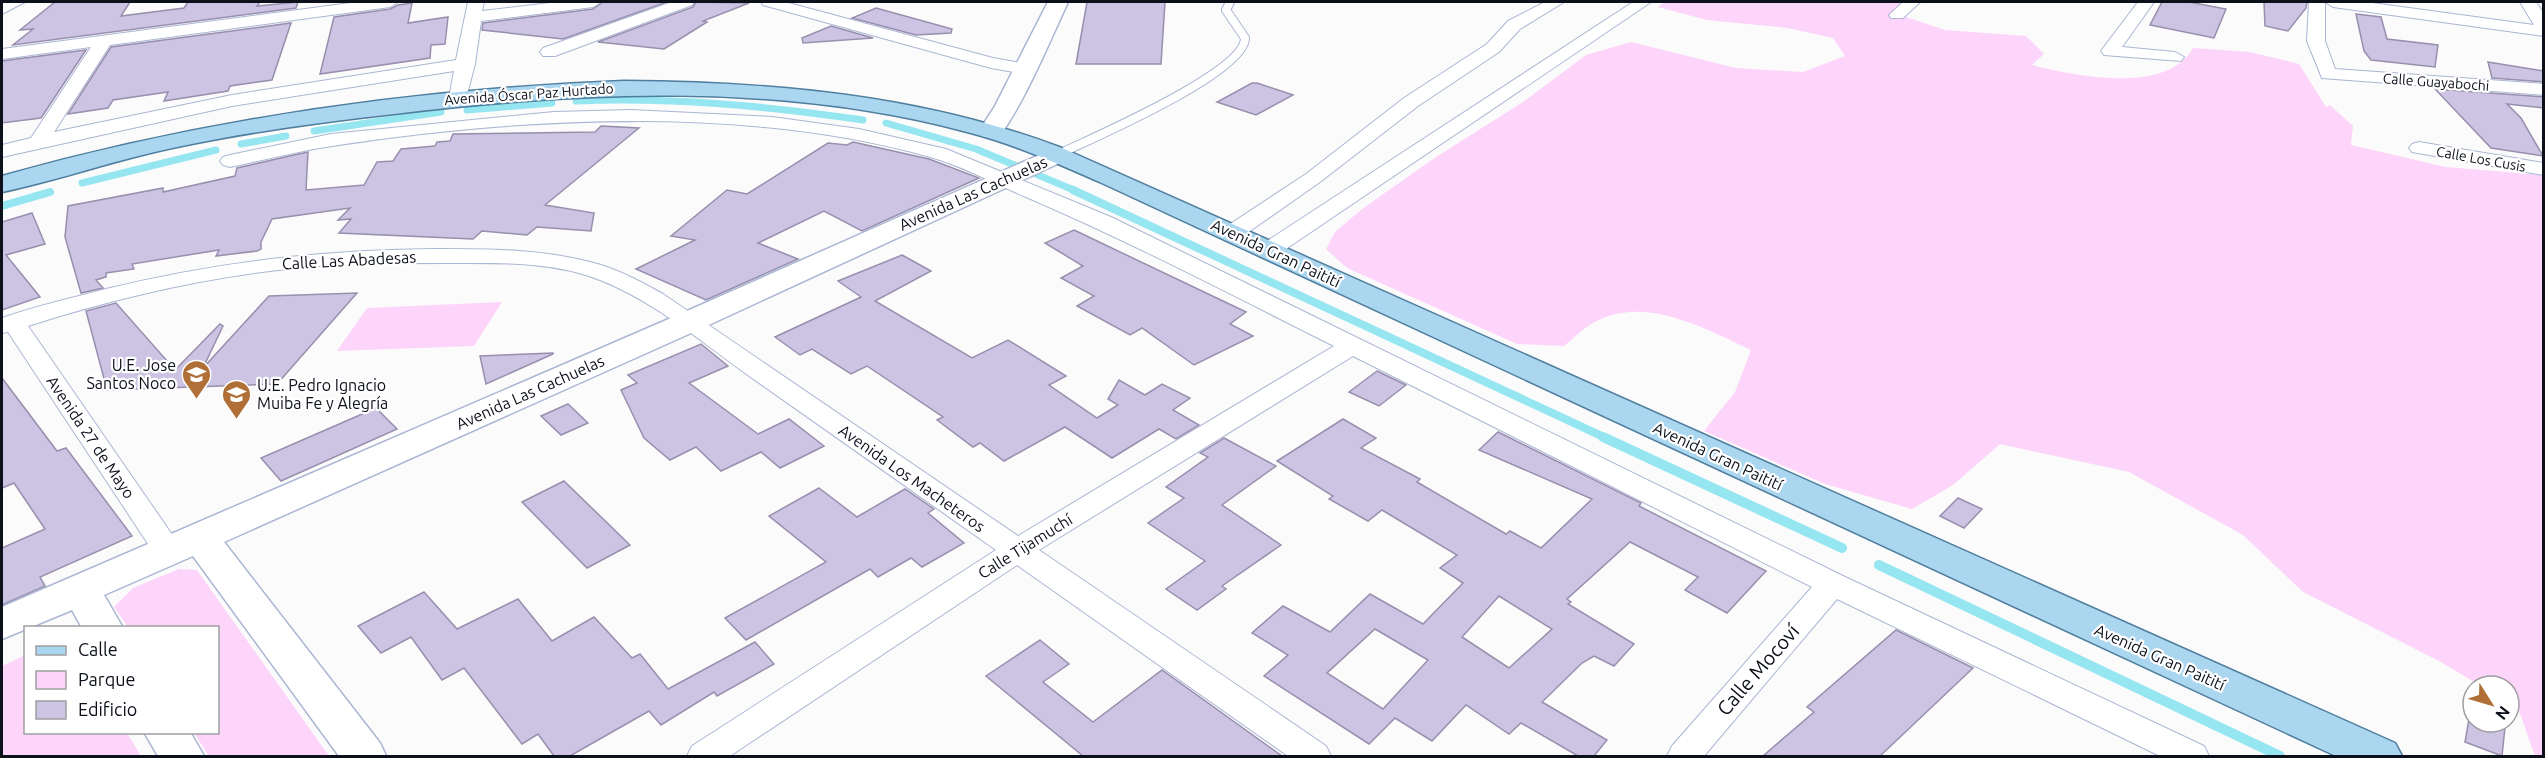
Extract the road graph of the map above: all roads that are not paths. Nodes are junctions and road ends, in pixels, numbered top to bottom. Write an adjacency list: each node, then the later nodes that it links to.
1 (16, 2): 15 (street); 16 (street)
2 (390, 2): 20 (street)
3 (593, 2): 17 (street)
4 (686, 2): 21 (street)
5 (769, 2): 25 (street)
6 (1058, 2): 25 (street)
7 (1230, 2): 33 (lane)
8 (1556, 2): 36 (street)
9 (1643, 2): 37 (street)
10 (1912, 2): 18 (street)
11 (2146, 2): 23 (street)
12 (2317, 2): 26 (street, Calle Guayabochi)
13 (2333, 2): 19 (street)
14 (2528, 2): 19 (street)
15 (2, 4)
16 (2, 9)
17 (474, 9): 24 (street)
18 (1897, 15)
19 (2544, 29)
20 (104, 40): 22 (street); 29 (street)
21 (549, 52)
22 (2, 54)
23 (2175, 57)
24 (466, 64): 27 (street); 29 (street)
25 (1025, 69): 28 (street)
26 (2544, 90)
27 (458, 98): 28 (main road, Avenida Óscar Paz Hurtado); 35 (main road, Avenida Óscar Paz Hurtado)
28 (991, 131): 33 (main road, Avenida Óscar Paz Hurtado)
29 (39, 141): 31 (street)
30 (2419, 148): 34 (street, Calle Los Cusis)
31 (2, 151)
32 (230, 161): 33 (street)
33 (1028, 168): 36 (main road, Avenida Gran Paitití); 38 (street, Avenida Las Cachuelas); 40 (street)
34 (2544, 169)
35 (2, 184)
36 (1232, 233): 37 (main road, Avenida Gran Paitití)
37 (1269, 250): 54 (main road, Avenida Gran Paitití)
38 (689, 321): 39 (street, Calle Las Abadesas); 41 (street, Avenida Las Cachuelas); 42 (street, Avenida Los Macheteros)
39 (8, 324): 41 (street, Avenida 27 de Mayo)
40 (1352, 346): 42 (street, Calle Tijamuchí); 43 (street)
41 (184, 545): 44 (street, Avenida Las Cachuelas); 49 (street, Avenida 27 de Mayo)
42 (1016, 550): 50 (street, Calle Tijamuchí); 51 (street, Avenida Los Macheteros)
43 (1832, 584): 52 (street, Calle Mocoví); 53 (street)
44 (80, 589): 45 (street, Avenida Las Cachuelas); 46 (street)
45 (2, 624)
46 (102, 626)
47 (167, 734): 48 (street)
48 (181, 756)
49 (364, 756)
50 (704, 756)
51 (1314, 756)
52 (1684, 756)
53 (2192, 756)
54 (2379, 756)

